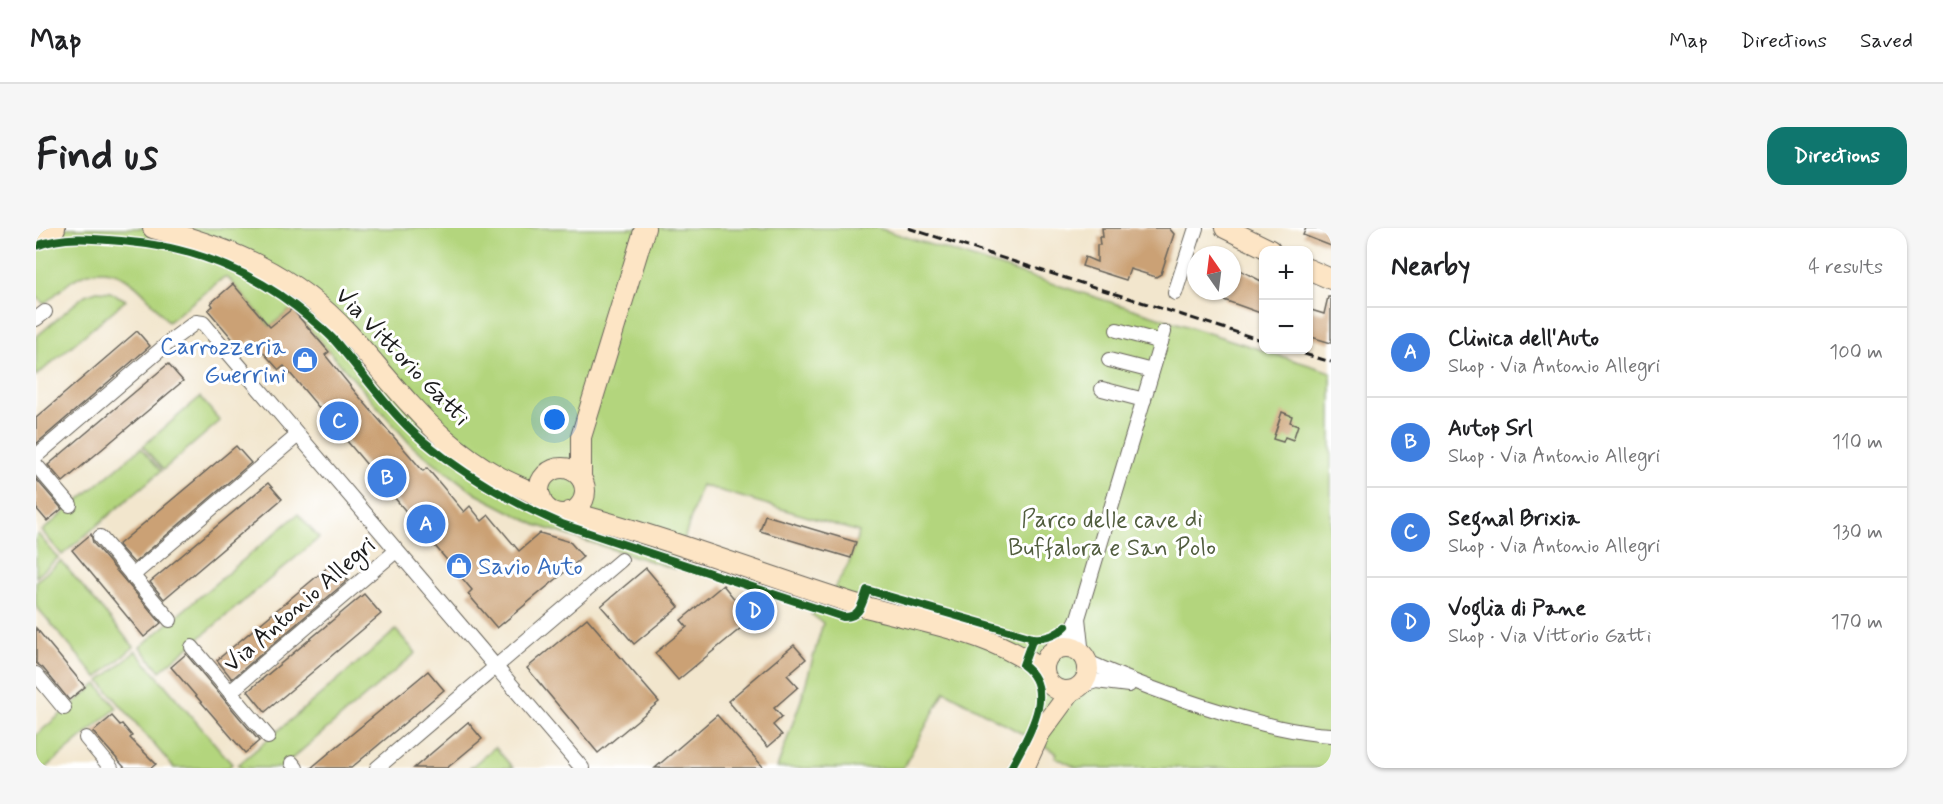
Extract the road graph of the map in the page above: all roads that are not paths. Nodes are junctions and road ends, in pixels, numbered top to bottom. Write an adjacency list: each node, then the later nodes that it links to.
1 (56, 228): 6 (street)
2 (153, 228): 20 (street, Via Vittorio Gatti)
3 (645, 228): 17 (street)
4 (1196, 228): 10 (street)
5 (1225, 228): 7 (street)
6 (36, 231)
7 (1262, 246)
8 (1313, 271): 9 (street)
9 (1331, 279)
10 (1175, 293)
11 (1117, 330): 13 (street)
12 (1109, 360): 13 (street)
13 (1152, 371): 15 (street)
14 (1102, 389): 15 (street)
15 (1144, 400): 31 (street)
16 (298, 435): 18 (street, Via Antonio Allegri); 28 (street, Via Antonio Allegri); 30 (street)
17 (581, 437): 21 (street); 22 (street)
18 (36, 456)
19 (36, 465): 24 (street)
20 (483, 466): 21 (street, Via Vittorio Gatti); 23 (street, Via Vittorio Gatti)
21 (552, 471): 22 (street, Via Vittorio Gatti); 23 (street)
22 (583, 486): 25 (street); 26 (street, Via Vittorio Gatti)
23 (540, 498): 25 (street, Via Vittorio Gatti)
24 (70, 505)
25 (569, 513): 26 (street, Via Vittorio Gatti)
26 (610, 523): 33 (street, Via Vittorio Gatti)
27 (100, 537): 30 (street)
28 (396, 550): 37 (street, Via Antonio Allegri); 42 (street, Via Antonio Allegri)
29 (621, 560): 37 (street)
30 (132, 576): 32 (street)
31 (1078, 618): 35 (street); 36 (street)
32 (170, 620)
33 (983, 640): 35 (street, Via Vittorio Gatti); 39 (street, Via Vittorio Gatti)
34 (192, 647): 42 (street, Via Antonio Allegri)
35 (1060, 649): 36 (street); 39 (street)
36 (1084, 658): 40 (street); 41 (street)
37 (495, 667): 49 (street); 50 (street, Via Antonio Allegri)
38 (36, 674): 43 (street)
39 (1045, 676): 41 (street); 44 (street)
40 (1149, 688): 41 (street); 45 (street)
41 (1075, 689): 44 (street)
42 (230, 692): 46 (street, Via Antonio Allegri)
43 (64, 708)
44 (1040, 733): 51 (street)
45 (1331, 735)
46 (268, 737)
47 (86, 738): 48 (street)
48 (111, 768)
49 (377, 768)
50 (582, 768)
51 (1024, 768)

